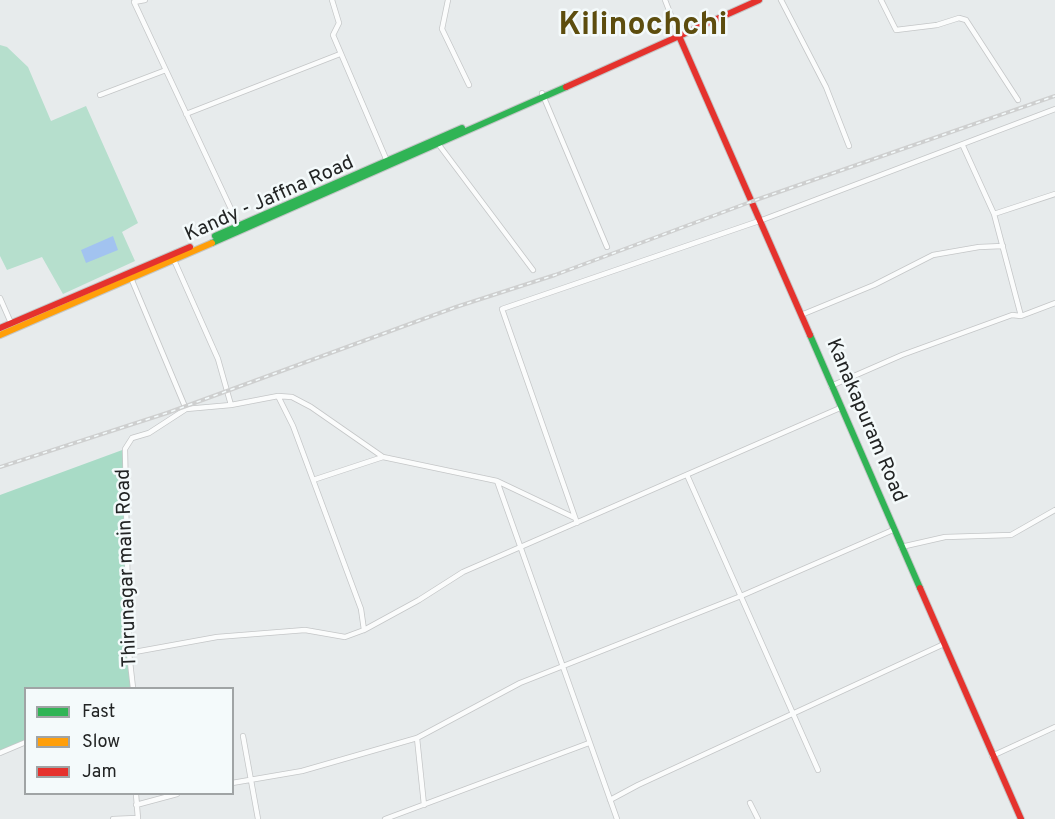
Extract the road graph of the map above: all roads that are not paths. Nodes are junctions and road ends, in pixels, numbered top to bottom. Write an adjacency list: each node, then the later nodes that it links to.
1 (146, 0): 10 (street)
2 (332, 0): 9 (street)
3 (448, 0): 11 (street)
4 (665, 0): 8 (street)
5 (759, 0): 8 (main road, Kandy - Jaffna Road)
6 (781, 0): 18 (street)
7 (881, 0): 14 (street)
8 (679, 36): 12 (main road, Kandy - Jaffna Road); 23 (main road, Kanakapuram Road)
9 (340, 54): 16 (street); 20 (street)
10 (166, 70): 13 (street); 16 (street)
11 (469, 85)
12 (543, 95): 17 (main road, Kandy - Jaffna Road); 20 (main road, Kandy - Jaffna Road); 26 (street)
13 (100, 96)
14 (1018, 100)
15 (1055, 109): 19 (street)
16 (186, 114): 24 (street)
17 (439, 144): 20 (main road, Kandy - Jaffna Road); 28 (street)
18 (849, 146)
19 (963, 146): 22 (street); 23 (street)
20 (388, 163): 24 (main road, Kandy - Jaffna Road)
21 (1055, 194): 22 (street)
22 (994, 214): 25 (street)
23 (762, 220): 32 (main road, Kanakapuram Road); 47 (street)
24 (240, 228): 27 (main road, Kandy - Jaffna Road); 29 (main road, Kandy - Jaffna Road)
25 (1003, 246): 32 (street); 33 (street)
26 (607, 247)
27 (174, 260): 29 (main road, Kandy - Jaffna Road); 39 (street)
28 (533, 270)
29 (130, 276): 34 (main road, Kandy - Jaffna Road); 36 (main road, Kandy - Jaffna Road); 41 (street)
30 (0, 298): 34 (street)
31 (1055, 303): 33 (street)
32 (801, 315): 37 (main road, Kanakapuram Road)
33 (1021, 316): 37 (street)
34 (11, 323): 35 (main road, Kandy - Jaffna Road)
35 (0, 328)
36 (0, 335)
37 (831, 386): 40 (main road, Kanakapuram Road)
38 (278, 396): 39 (street); 42 (street); 44 (street)
39 (231, 405): 41 (street)
40 (840, 408): 43 (street); 48 (main road, Kanakapuram Road)
41 (186, 409): 54 (street, Thirunagar main Road)
42 (383, 457): 44 (street); 45 (street)
43 (687, 475): 47 (street); 51 (street)
44 (313, 480): 52 (street)
45 (497, 481): 47 (street); 49 (street)
46 (1055, 510): 50 (street)
47 (576, 520): 49 (street)
48 (893, 530): 50 (main road, Kanakapuram Road); 51 (street)
49 (522, 547): 52 (street); 55 (street)
50 (901, 547): 53 (main road, Kanakapuram Road)
51 (741, 596): 55 (street); 57 (street)
52 (364, 630): 54 (street)
53 (944, 644): 57 (street); 64 (main road, Kanakapuram Road)
54 (129, 653): 56 (street, Thirunagar main Road)
55 (562, 666): 60 (street); 62 (street)
56 (133, 687)
57 (793, 713): 65 (street); 70 (street)
58 (1055, 727): 64 (street)
59 (243, 736): 66 (street)
60 (417, 738): 66 (street); 73 (street)
61 (24, 743): 63 (street)
62 (590, 743): 70 (street); 73 (street)
63 (0, 753)
64 (992, 756): 80 (main road, Kanakapuram Road)
65 (818, 770)
66 (252, 781): 67 (street); 76 (street)
67 (234, 783)
68 (136, 795): 72 (street)
69 (173, 795): 72 (street)
70 (610, 800): 78 (street)
71 (750, 803): 79 (street)
72 (136, 805): 74 (street)
73 (424, 805): 77 (street)
74 (137, 818): 75 (street)
75 (113, 819)
76 (258, 819)
77 (385, 819)
78 (617, 819)
79 (758, 819)
80 (1021, 819)

